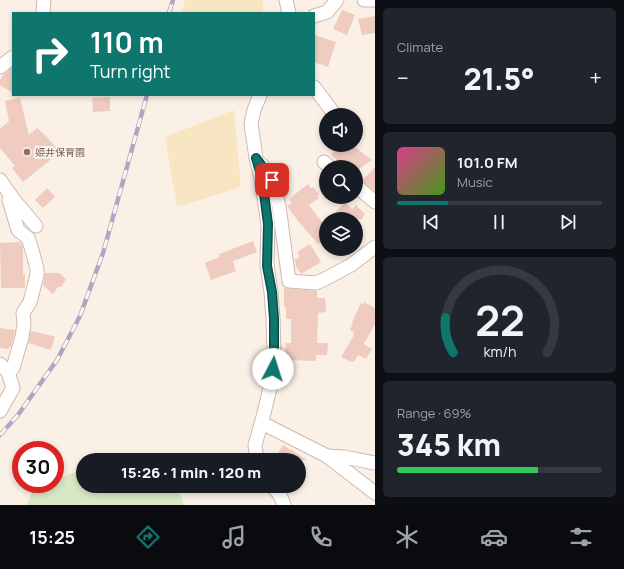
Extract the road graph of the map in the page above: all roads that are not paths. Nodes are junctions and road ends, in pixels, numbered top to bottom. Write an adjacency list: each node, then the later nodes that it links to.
1 (44, 0): 6 (street)
2 (286, 0): 7 (street)
3 (337, 0): 8 (street)
4 (364, 0): 5 (street)
5 (375, 0)
6 (43, 12)
7 (289, 12)
8 (315, 16)
9 (12, 58): 10 (street)
10 (0, 67)
11 (315, 87): 13 (street)
12 (260, 96): 14 (street)
13 (330, 108)
14 (256, 158): 20 (street); 23 (street)
15 (0, 180): 17 (street)
16 (363, 192): 18 (street)
17 (10, 194): 19 (street); 21 (street)
18 (375, 202)
19 (36, 226)
20 (375, 247)
21 (4, 368): 22 (street)
22 (1, 408)
23 (262, 423): 24 (street); 25 (street)
24 (256, 453)
25 (327, 456): 26 (street); 28 (street)
26 (375, 464)
27 (278, 493): 29 (street)
28 (375, 493)
29 (284, 505)

